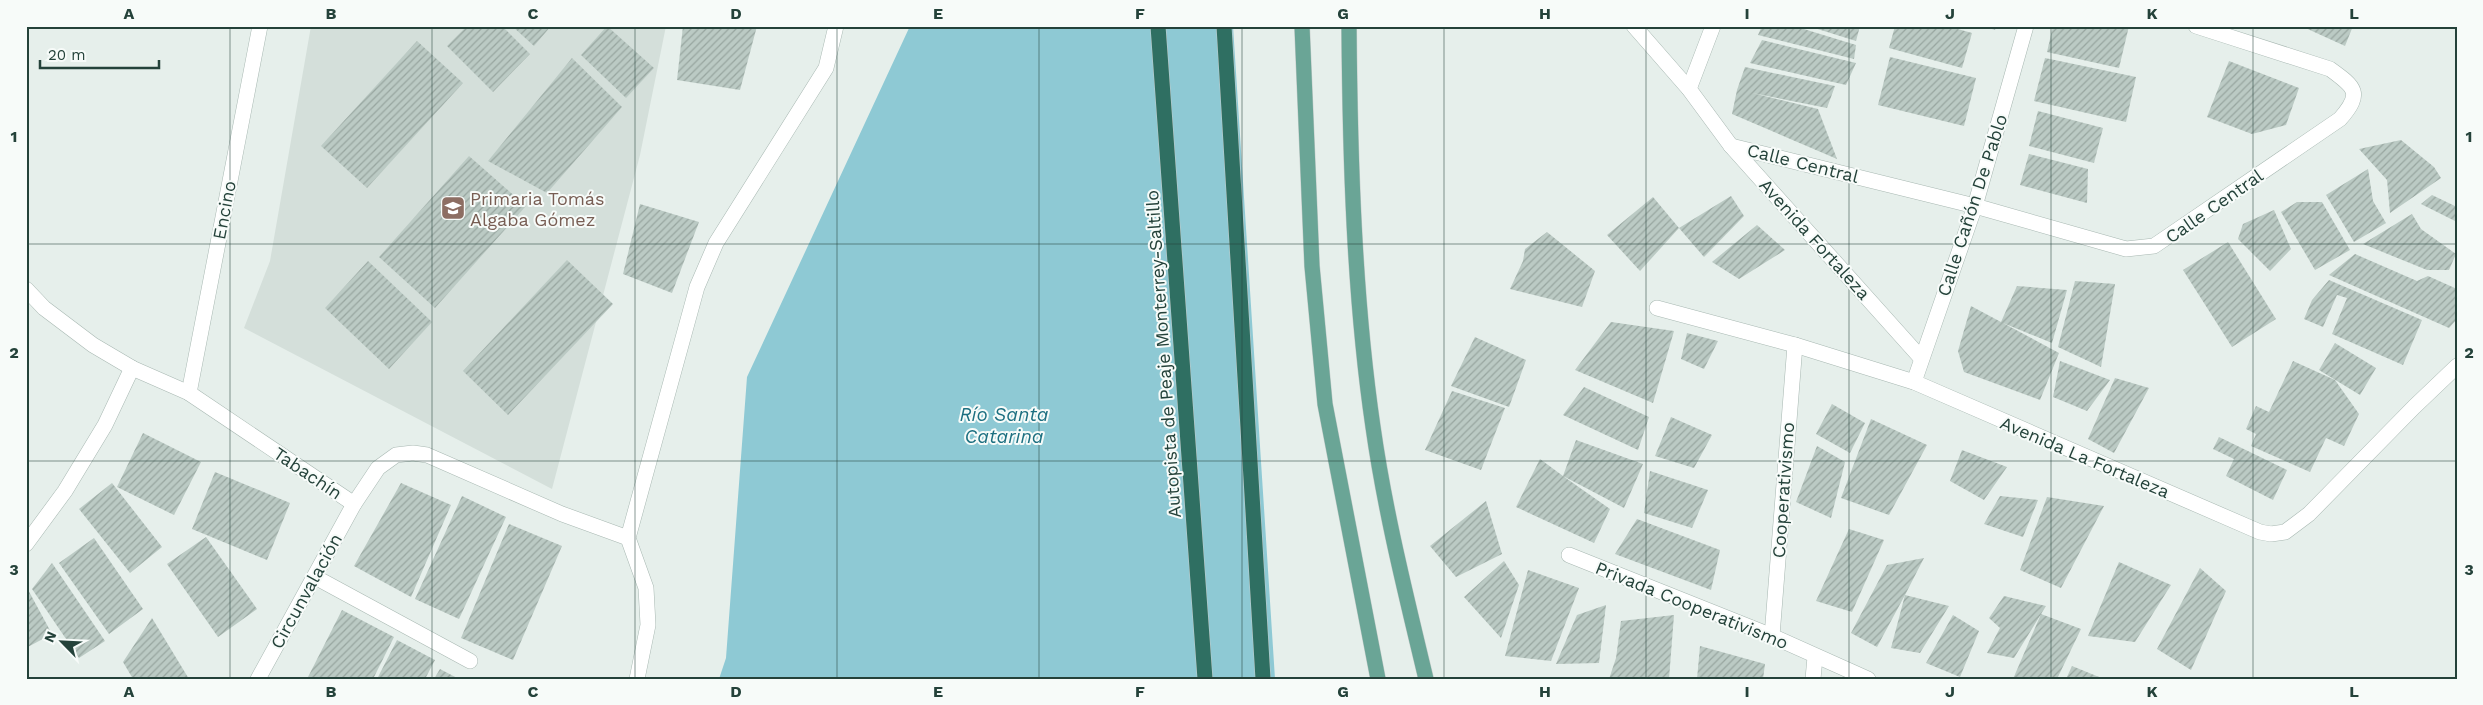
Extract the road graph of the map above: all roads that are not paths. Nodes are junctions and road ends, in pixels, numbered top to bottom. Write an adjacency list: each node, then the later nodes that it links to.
1 (260, 26): 21 (street, Encino)
2 (836, 26): 23 (street)
3 (1158, 26): 32 (highway, Autopista de Peaje Monterrey-Saltillo)
4 (1224, 26): 33 (highway)
5 (1302, 26): 34 (main road)
6 (1349, 26): 35 (main road)
7 (1634, 26): 11 (street, Avenida Fortaleza)
8 (1713, 26): 11 (street)
9 (2026, 26): 13 (street, Calle Cañón De Pablo)
10 (2196, 26): 13 (street, Calle Central)
11 (1689, 89): 12 (street, Avenida Fortaleza)
12 (1731, 146): 13 (street, Calle Central); 17 (street, Avenida Fortaleza)
13 (1975, 206): 17 (street, Calle Cañón De Pablo)
14 (26, 289): 19 (street, Tabachín)
15 (1657, 308): 16 (street, Avenida La Fortaleza)
16 (1794, 345): 20 (street, Avenida La Fortaleza); 27 (street, Cooperativismo)
17 (1921, 358): 20 (street, Calle Cañón De Pablo)
18 (2457, 366): 20 (street, Avenida La Fortaleza)
19 (132, 368): 21 (street, Tabachín); 24 (street)
20 (1914, 382)
21 (189, 393): 22 (street, Tabachín)
22 (354, 504): 23 (street, Tabachín); 26 (street, Circunvalación)
23 (628, 538): 31 (street)
24 (26, 544)
25 (1569, 555): 27 (street, Privada Cooperativismo)
26 (315, 577): 29 (street); 30 (street, Circunvalación)
27 (1772, 636): 28 (street, Privada Cooperativismo)
28 (1815, 657): 36 (street); 37 (street, Privada Cooperativismo)
29 (470, 662)
30 (258, 679)
31 (637, 679)
32 (1205, 679)
33 (1264, 679)
34 (1378, 679)
35 (1426, 679)
36 (1812, 679)
37 (1868, 679)

